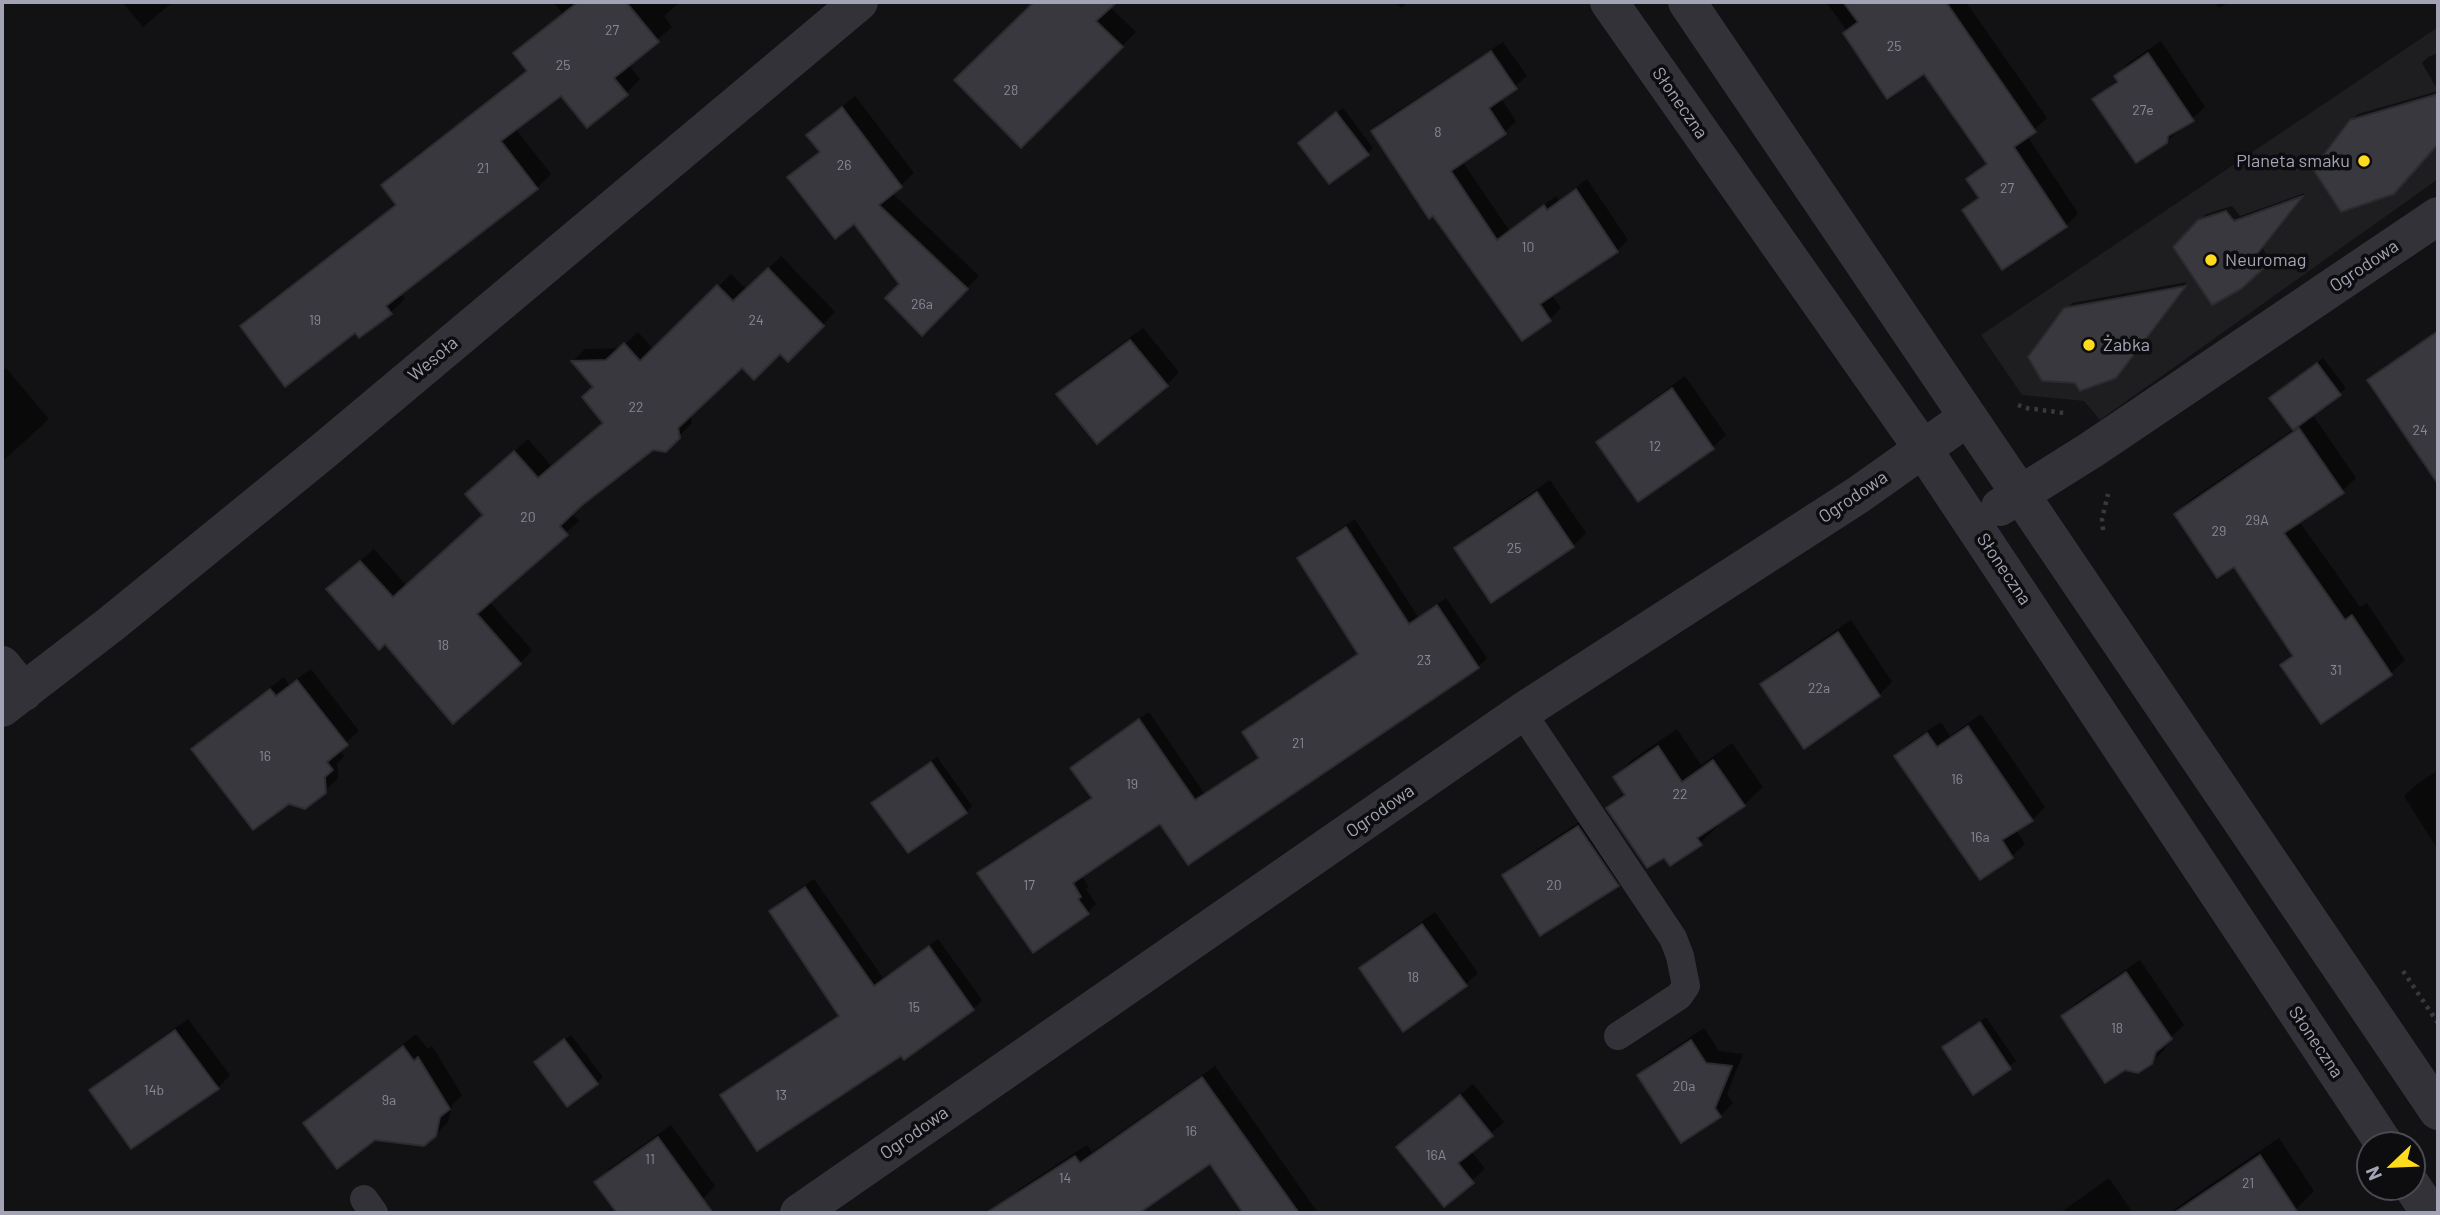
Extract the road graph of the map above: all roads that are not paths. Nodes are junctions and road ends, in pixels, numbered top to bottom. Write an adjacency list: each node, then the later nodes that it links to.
1 (859, 2): 9 (street, Wesoła)
2 (1609, 2): 6 (street, Słoneczna)
3 (1686, 2): 5 (street)
4 (2438, 216): 7 (street, Ogrodowa)
5 (1968, 417): 6 (street, Ogrodowa); 7 (street)
6 (1923, 449): 8 (street, Słoneczna); 10 (street, Ogrodowa)
7 (2020, 494): 8 (street, Ogrodowa); 12 (street)
8 (1974, 525): 13 (street, Słoneczna)
9 (9, 688)
10 (1522, 712): 11 (lane); 14 (street, Ogrodowa)
11 (1618, 1036)
12 (2438, 1111)
13 (2376, 1131)
14 (799, 1213)

